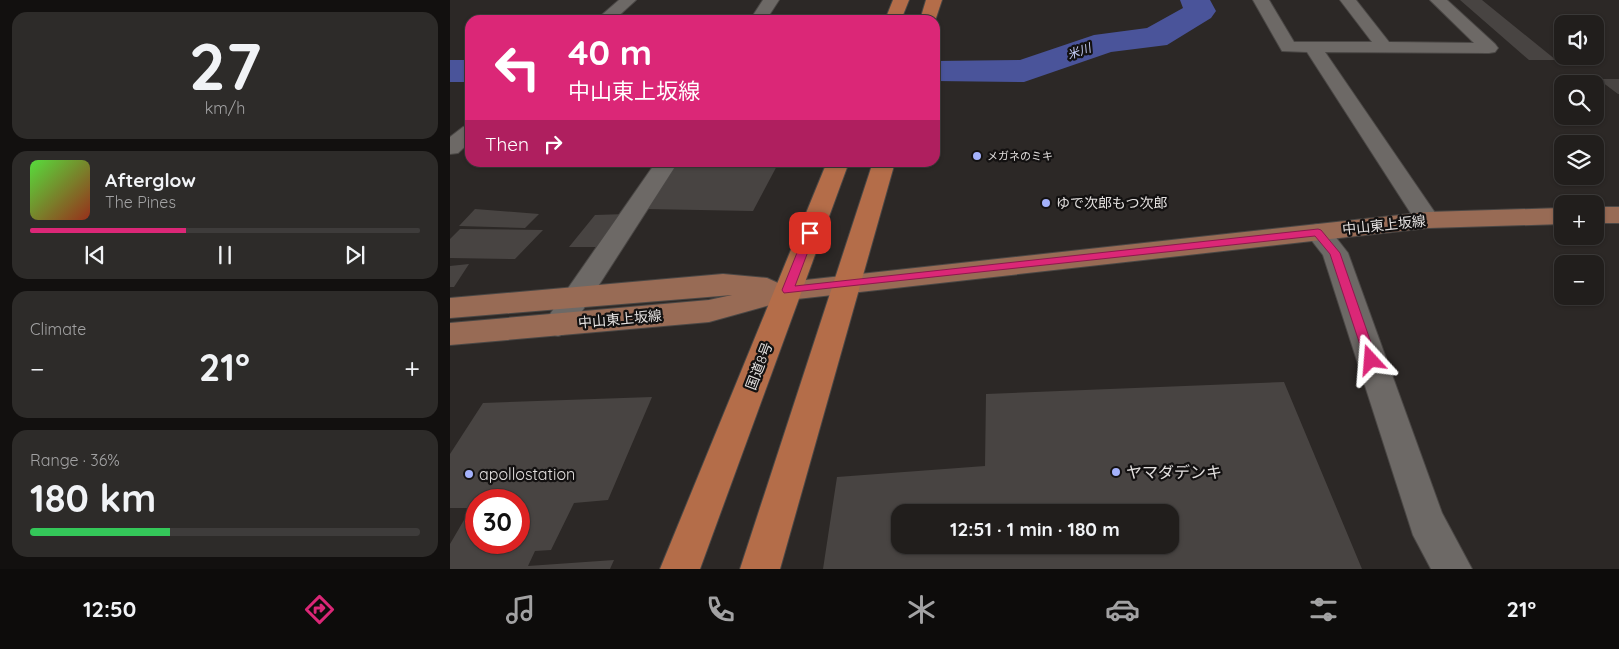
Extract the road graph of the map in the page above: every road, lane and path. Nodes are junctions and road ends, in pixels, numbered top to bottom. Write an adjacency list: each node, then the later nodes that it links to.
1 (628, 0): 8 (street)
2 (771, 0): 9 (street)
3 (901, 0): 10 (highway)
4 (934, 0): 11 (highway)
5 (1261, 0): 13 (street)
6 (1348, 0): 12 (street)
7 (1438, 0): 12 (street)
8 (610, 15)
9 (761, 15)
10 (895, 15)
11 (930, 15)
12 (1384, 47): 13 (street)
13 (1313, 48): 22 (street)
14 (465, 135): 15 (street)
15 (450, 148)
16 (664, 167): 26 (street)
17 (836, 167): 25 (highway, 国道8号)
18 (882, 167): 24 (highway)
19 (1604, 215): 20 (main road)
20 (1619, 215)
21 (1554, 216): 22 (main road, 中山東上坂線)
22 (1428, 220): 23 (main road, 中山東上坂線)
23 (1318, 232): 24 (main road, 中山東上坂線); 32 (street)
24 (846, 284): 25 (main road, 中山東上坂線); 31 (highway)
25 (788, 290): 26 (main road, 中山東上坂線); 28 (main road, 中山東上坂線); 30 (highway, 国道8号)
26 (576, 297): 27 (main road, 中山東上坂線); 28 (street)
27 (450, 308)
28 (558, 325): 29 (main road, 中山東上坂線)
29 (450, 334)
30 (680, 569)
31 (760, 569)
32 (1452, 569)

